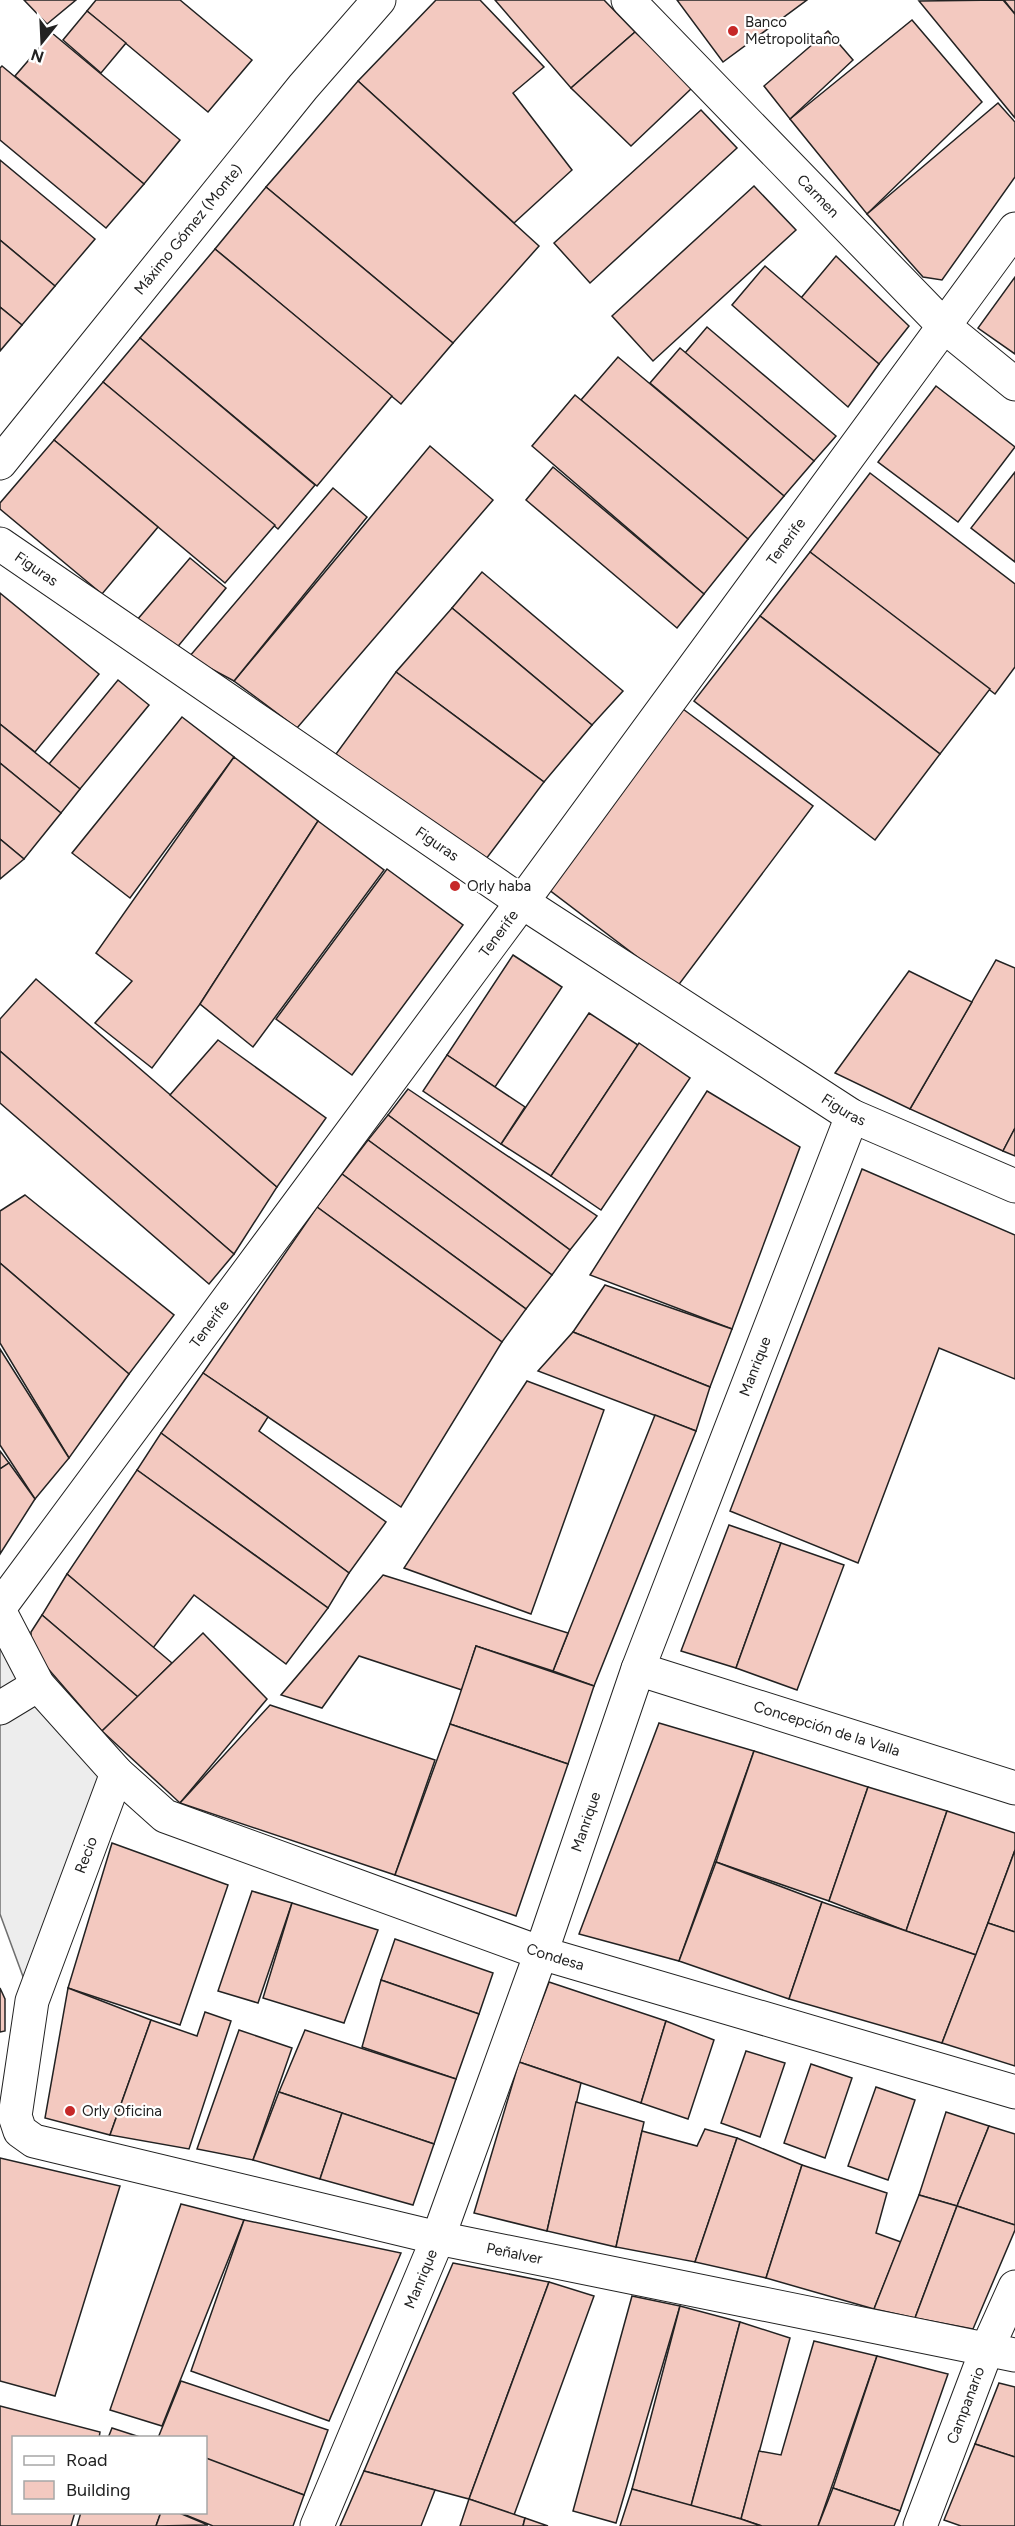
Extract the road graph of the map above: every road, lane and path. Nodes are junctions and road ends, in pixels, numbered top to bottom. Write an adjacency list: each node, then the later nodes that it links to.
1 (379, 0): 6 (street, Máximo Gómez (Monte))
2 (628, 0): 4 (street, Carmen)
3 (1015, 229): 4 (street, Tenerife)
4 (945, 327): 5 (street, Carmen); 8 (street, Tenerife)
5 (1015, 384)
6 (0, 463)
7 (0, 544): 8 (street, Figuras)
8 (522, 902): 9 (street, Figuras); 11 (street, Tenerife)
9 (852, 1116): 10 (street, Figuras); 13 (street, Manrique)
10 (1015, 1185)
11 (0, 1607)
12 (0, 1612): 14 (street)
13 (638, 1669): 17 (street, Concepción de la Valla); 18 (street, Manrique)
14 (38, 1685): 15 (street); 16 (street)
15 (0, 1708)
16 (117, 1773): 18 (street, Condesa); 20 (street, Recio)
17 (1015, 1788)
18 (541, 1953): 19 (street, Condesa); 21 (street, Manrique)
19 (1015, 2092)
20 (20, 2131): 21 (street, Peñalver)
21 (438, 2238): 23 (street, Peñalver); 24 (street, Manrique)
22 (1015, 2287): 23 (street, Campanario)
23 (1001, 2352): 25 (street, Campanario)
24 (317, 2526)
25 (920, 2526)

